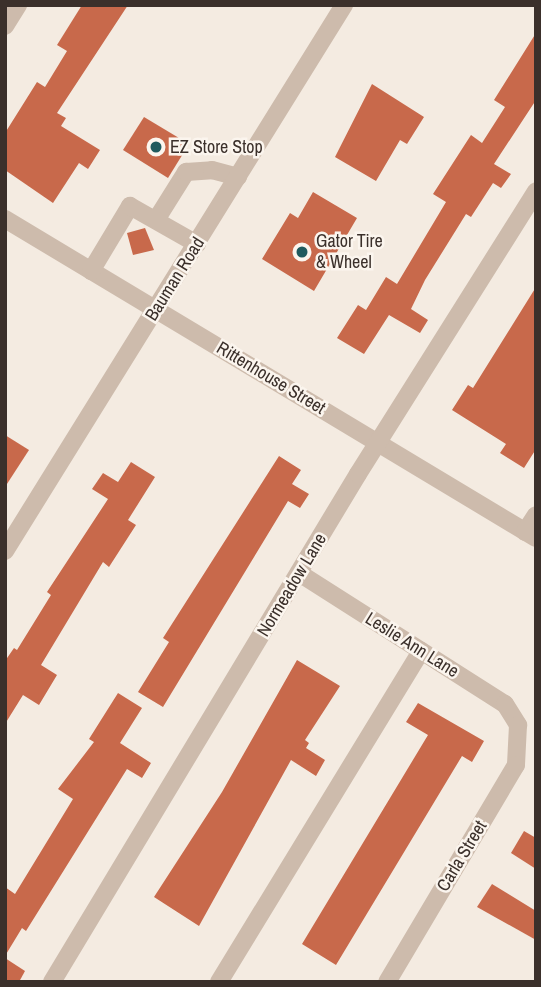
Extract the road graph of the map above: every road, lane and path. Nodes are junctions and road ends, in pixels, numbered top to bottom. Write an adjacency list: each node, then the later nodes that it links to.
1 (18, 5): 3 (street)
2 (344, 5): 4 (street, Bauman Road)
3 (5, 26)
4 (238, 177): 7 (street); 8 (street, Bauman Road)
5 (536, 191): 11 (street, Normeadow Lane)
6 (5, 219): 9 (street, Rittenhouse Street)
7 (156, 220): 8 (street); 9 (street)
8 (197, 244): 10 (street, Bauman Road)
9 (91, 271): 10 (street, Rittenhouse Street)
10 (155, 309): 11 (street, Rittenhouse Street); 14 (street, Bauman Road)
11 (379, 443): 13 (street, Rittenhouse Street); 15 (street, Normeadow Lane)
12 (536, 515): 13 (street)
13 (531, 535)
14 (7, 542)
15 (299, 573): 16 (street, Leslie Ann Lane); 18 (street, Normeadow Lane)
16 (421, 651): 17 (street, Leslie Ann Lane); 19 (street)
17 (518, 725): 20 (street, Carla Street)
18 (52, 982)
19 (219, 982)
20 (387, 982)

